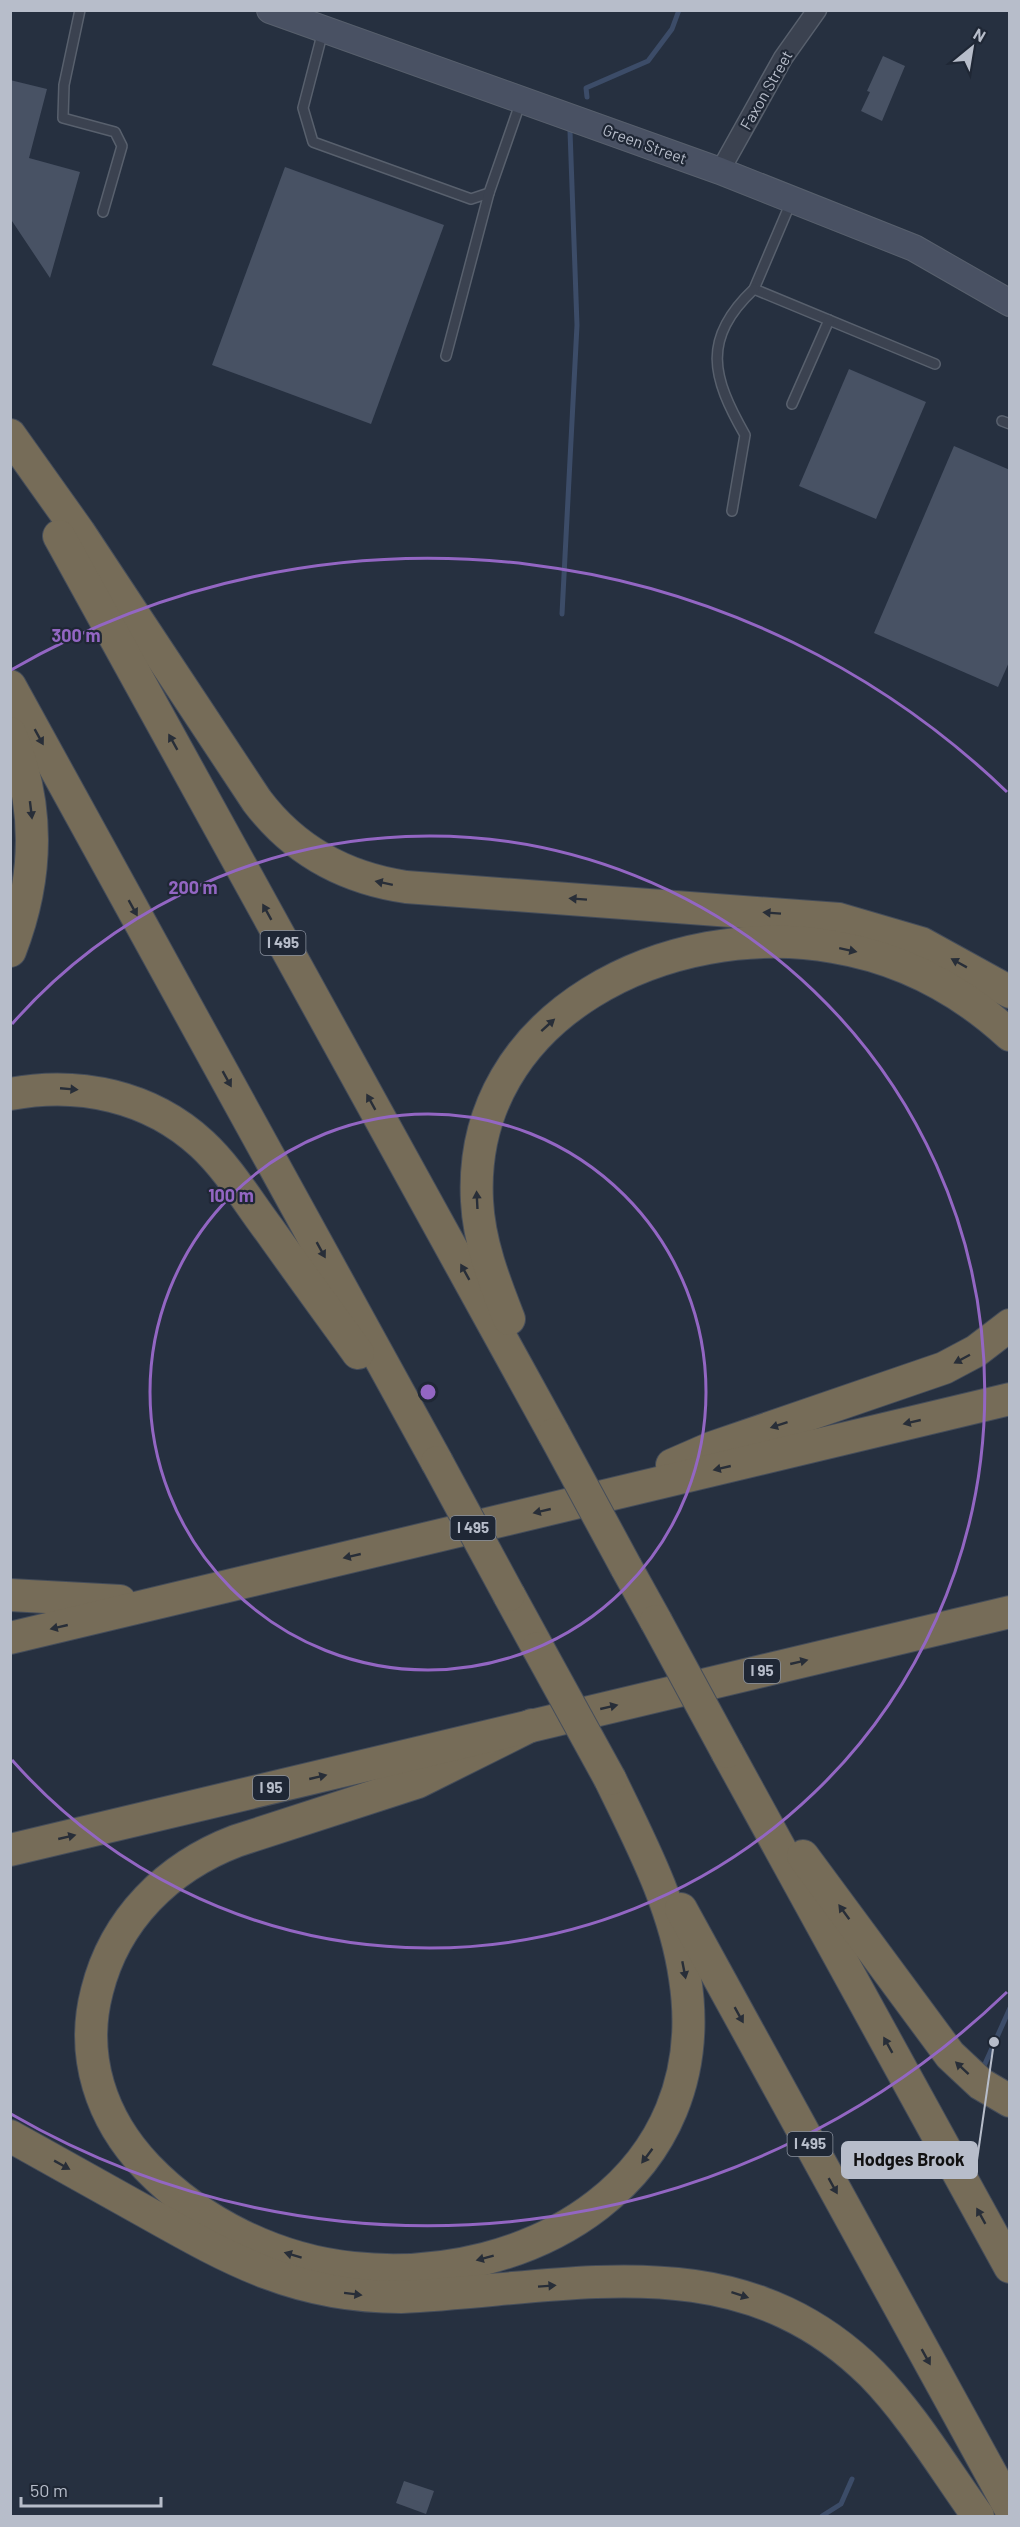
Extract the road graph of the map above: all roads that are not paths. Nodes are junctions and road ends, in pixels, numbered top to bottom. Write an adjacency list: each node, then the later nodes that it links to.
1 (80, 10): 9 (lane)
2 (270, 10): 4 (main road, Green Street)
3 (817, 10): 6 (street, Faxon Street)
4 (324, 29): 5 (main road, Green Street); 7 (lane)
5 (521, 99): 6 (main road, Green Street); 7 (lane)
6 (720, 171): 8 (main road, Green Street)
7 (489, 193): 13 (lane)
8 (792, 200): 10 (lane); 11 (main road, Green Street)
9 (103, 212)
10 (754, 289): 12 (lane); 18 (lane)
11 (1010, 303)
12 (829, 320): 14 (lane); 15 (lane)
13 (446, 356)
14 (935, 364)
15 (792, 404)
16 (10, 435): 22 (highway, one-way to 16)
17 (10, 453): 27 (highway, I 495, one-way to 17)
18 (732, 511)
19 (10, 686): 28 (highway, I 495, one-way to 28)
20 (10, 733): 21 (highway, one-way to 21)
21 (10, 951)
22 (1010, 992)
23 (1010, 1035): 27 (highway, one-way to 23)
24 (10, 1094): 28 (highway, one-way to 28)
25 (1010, 1325): 29 (highway, one-way to 29)
26 (1010, 1399): 29 (highway, one-way to 29)
27 (554, 1434): 35 (highway, I 495, bridge)
28 (436, 1462): 36 (highway, I 495, bridge)
29 (598, 1497): 31 (highway, one-way to 31)
30 (10, 1595): 31 (highway)
31 (157, 1603): 33 (highway, one-way to 33)
32 (1004, 1615): 34 (highway, I 95, one-way to 32)
33 (10, 1638)
34 (532, 1725): 36 (highway, one-way to 34); 37 (highway, I 95, one-way to 34)
35 (727, 1752): 38 (highway, one-way to 35); 40 (highway, I 495, one-way to 35)
36 (610, 1779): 41 (highway, I 495, one-way to 41)
37 (10, 1850)
38 (1010, 2102)
39 (10, 2136): 42 (highway, one-way to 42)
40 (1010, 2267)
41 (1010, 2508)
42 (978, 2517)

